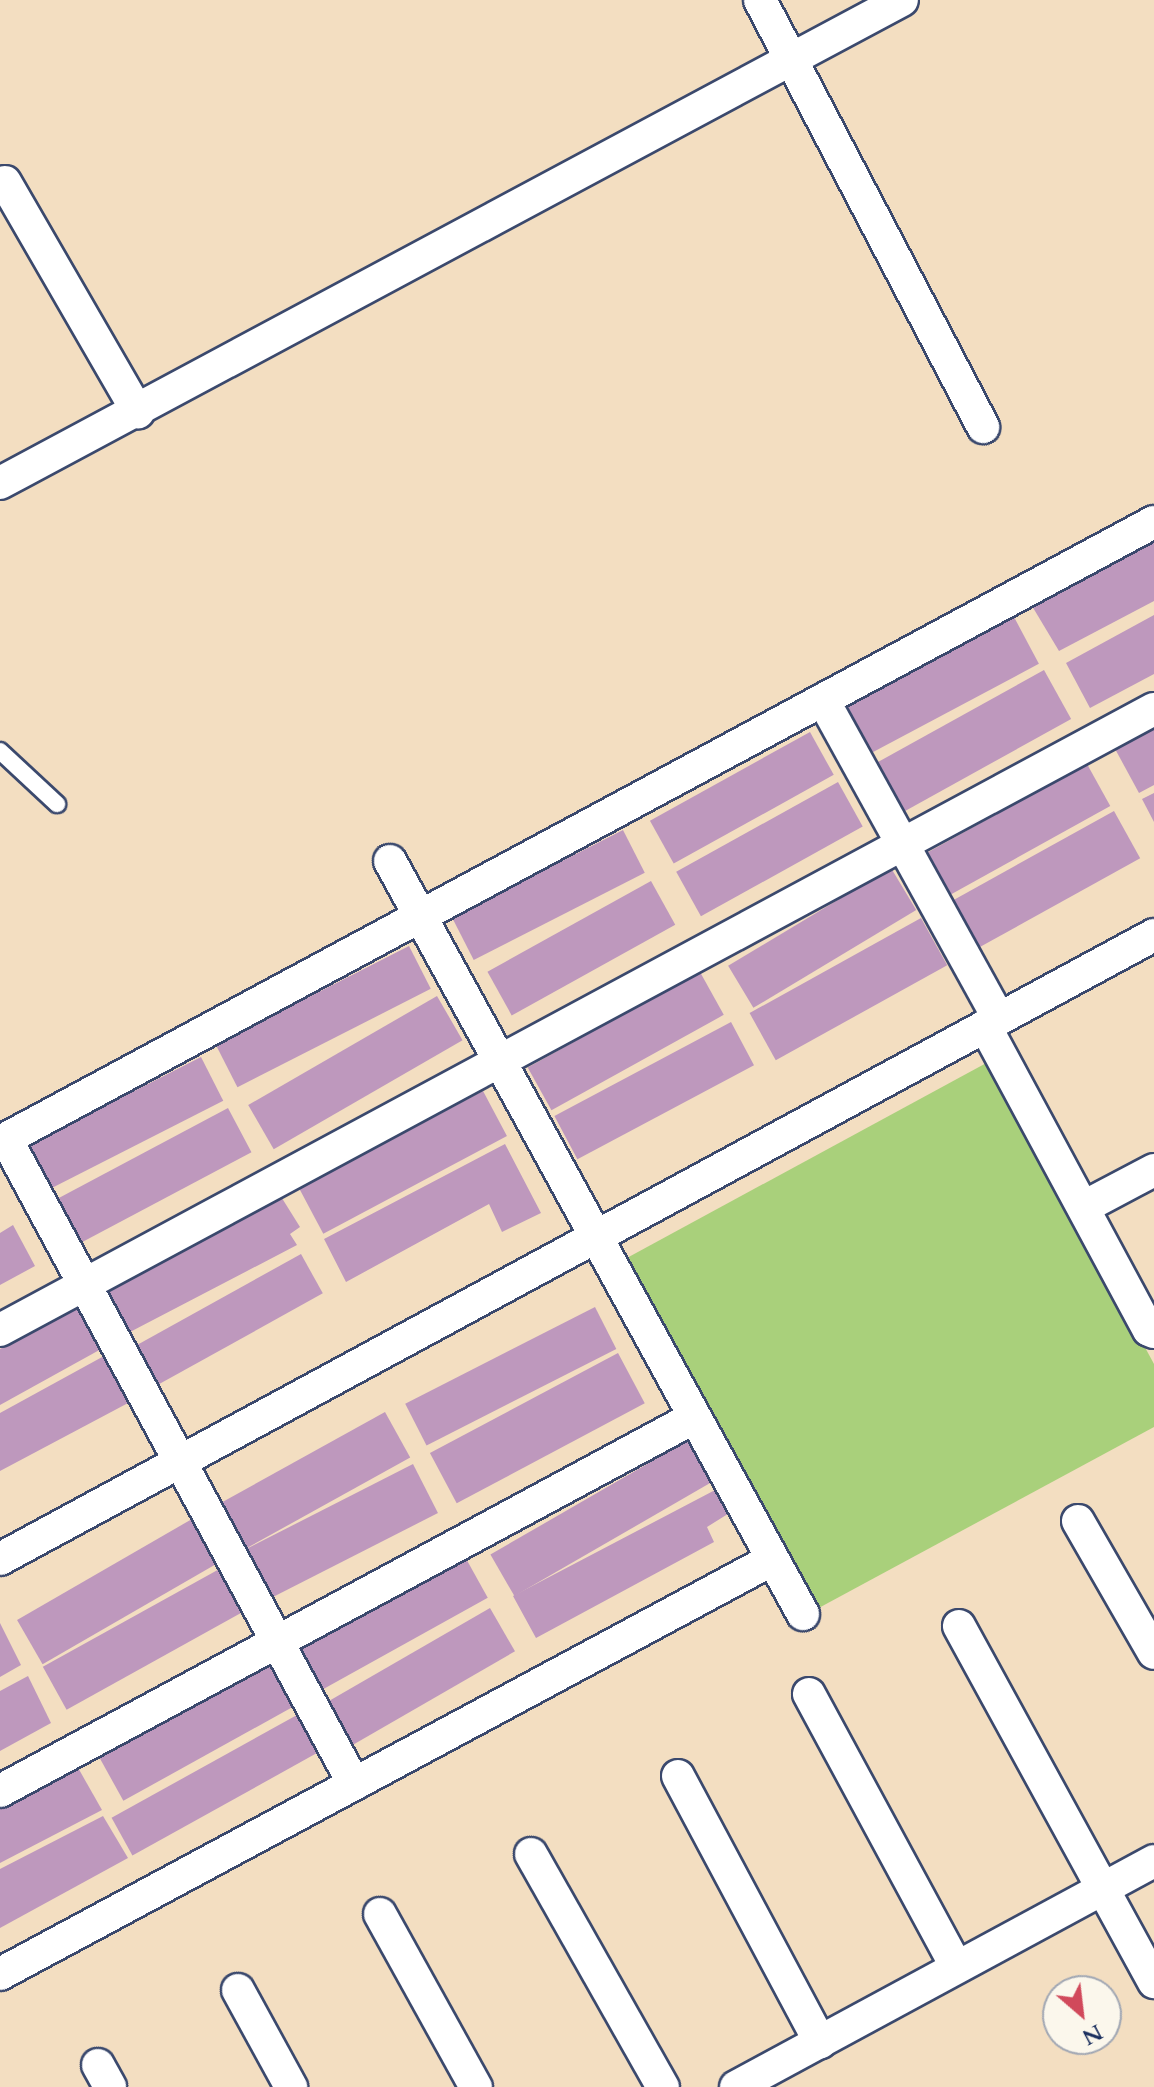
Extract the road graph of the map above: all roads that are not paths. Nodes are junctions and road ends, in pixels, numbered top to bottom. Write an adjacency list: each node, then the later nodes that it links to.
1 (760, 0): 3 (street)
2 (902, 0): 3 (street)
3 (792, 59): 5 (street); 6 (street)
4 (5, 182): 5 (street)
5 (138, 412): 7 (street)
6 (983, 427)
7 (0, 483)
8 (1154, 522): 9 (street)
9 (823, 700): 13 (street); 15 (street)
10 (1154, 709): 13 (street)
11 (0, 751): 12 (lane)
12 (57, 804)
13 (903, 845): 17 (street); 18 (street)
14 (390, 861): 15 (street)
15 (420, 916): 18 (street); 19 (street)
16 (1154, 935): 17 (street)
17 (992, 1022): 21 (street); 22 (street)
18 (500, 1061): 22 (street); 23 (street)
19 (3, 1141): 23 (street)
20 (1154, 1170): 21 (street)
21 (1084, 1207): 25 (street)
22 (596, 1237): 26 (street); 27 (street)
23 (85, 1285): 24 (street); 27 (street)
24 (0, 1330)
25 (1154, 1332)
26 (695, 1417): 30 (street); 33 (street)
27 (180, 1462): 29 (street); 33 (street)
28 (1078, 1521): 34 (street)
29 (0, 1559)
30 (773, 1559): 31 (street); 37 (street)
31 (803, 1614)
32 (959, 1626): 41 (street)
33 (277, 1642): 37 (street); 38 (street)
34 (1154, 1653)
35 (809, 1694): 43 (street)
36 (678, 1776): 47 (street)
37 (354, 1784): 44 (street)
38 (0, 1791)
39 (531, 1854): 50 (street)
40 (1154, 1861): 41 (street)
41 (1103, 1887): 43 (street); 45 (street)
42 (380, 1914): 49 (street)
43 (956, 1966): 47 (street)
44 (0, 1974)
45 (1154, 1982)
46 (238, 1990): 48 (street)
47 (820, 2042): 51 (street)
48 (291, 2087)
49 (476, 2087)
50 (663, 2087)
51 (736, 2087)

